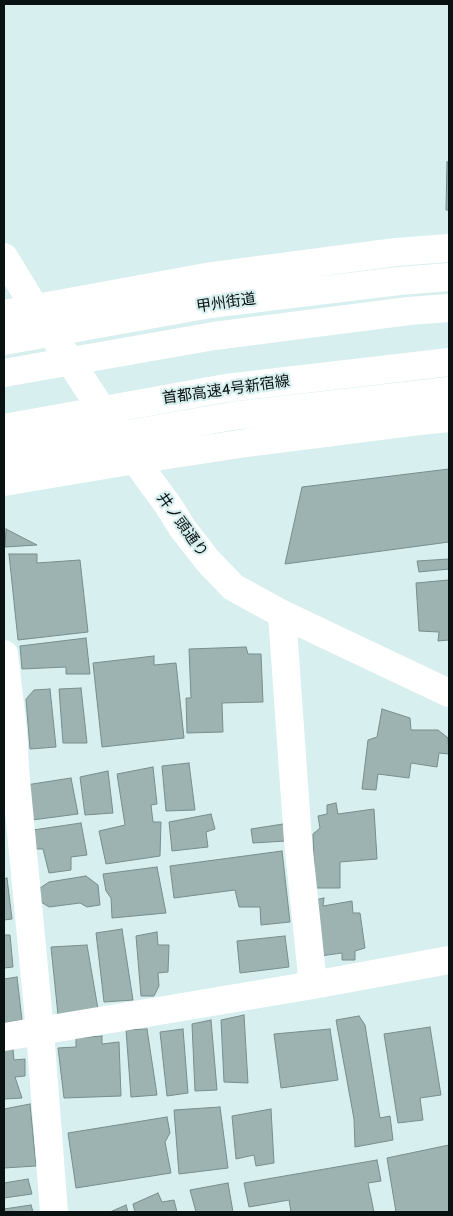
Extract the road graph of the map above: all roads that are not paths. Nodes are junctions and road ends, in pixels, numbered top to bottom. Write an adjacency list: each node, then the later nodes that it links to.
1 (449, 248): 4 (main road)
2 (4, 257): 4 (main road, 井ノ頭通り)
3 (449, 277): 7 (main road, 甲州街道)
4 (35, 308): 6 (main road); 14 (main road, 井ノ頭通り)
5 (449, 308): 9 (main road)
6 (4, 314)
7 (4, 341)
8 (449, 362): 12 (main road, 首都高速4号新宿線)
9 (4, 372)
10 (449, 391): 13 (main road)
11 (449, 418): 14 (main road)
12 (4, 428)
13 (4, 456)
14 (135, 460): 15 (main road); 16 (main road, 井ノ頭通り)
15 (4, 482)
16 (282, 614): 18 (main road, 井ノ頭通り); 21 (main road)
17 (4, 654): 19 (main road)
18 (449, 693)
19 (8, 731): 22 (main road)
20 (449, 960): 21 (main road)
21 (313, 985): 22 (main road)
22 (40, 1031): 23 (main road); 24 (main road)
23 (4, 1037)
24 (54, 1212)

